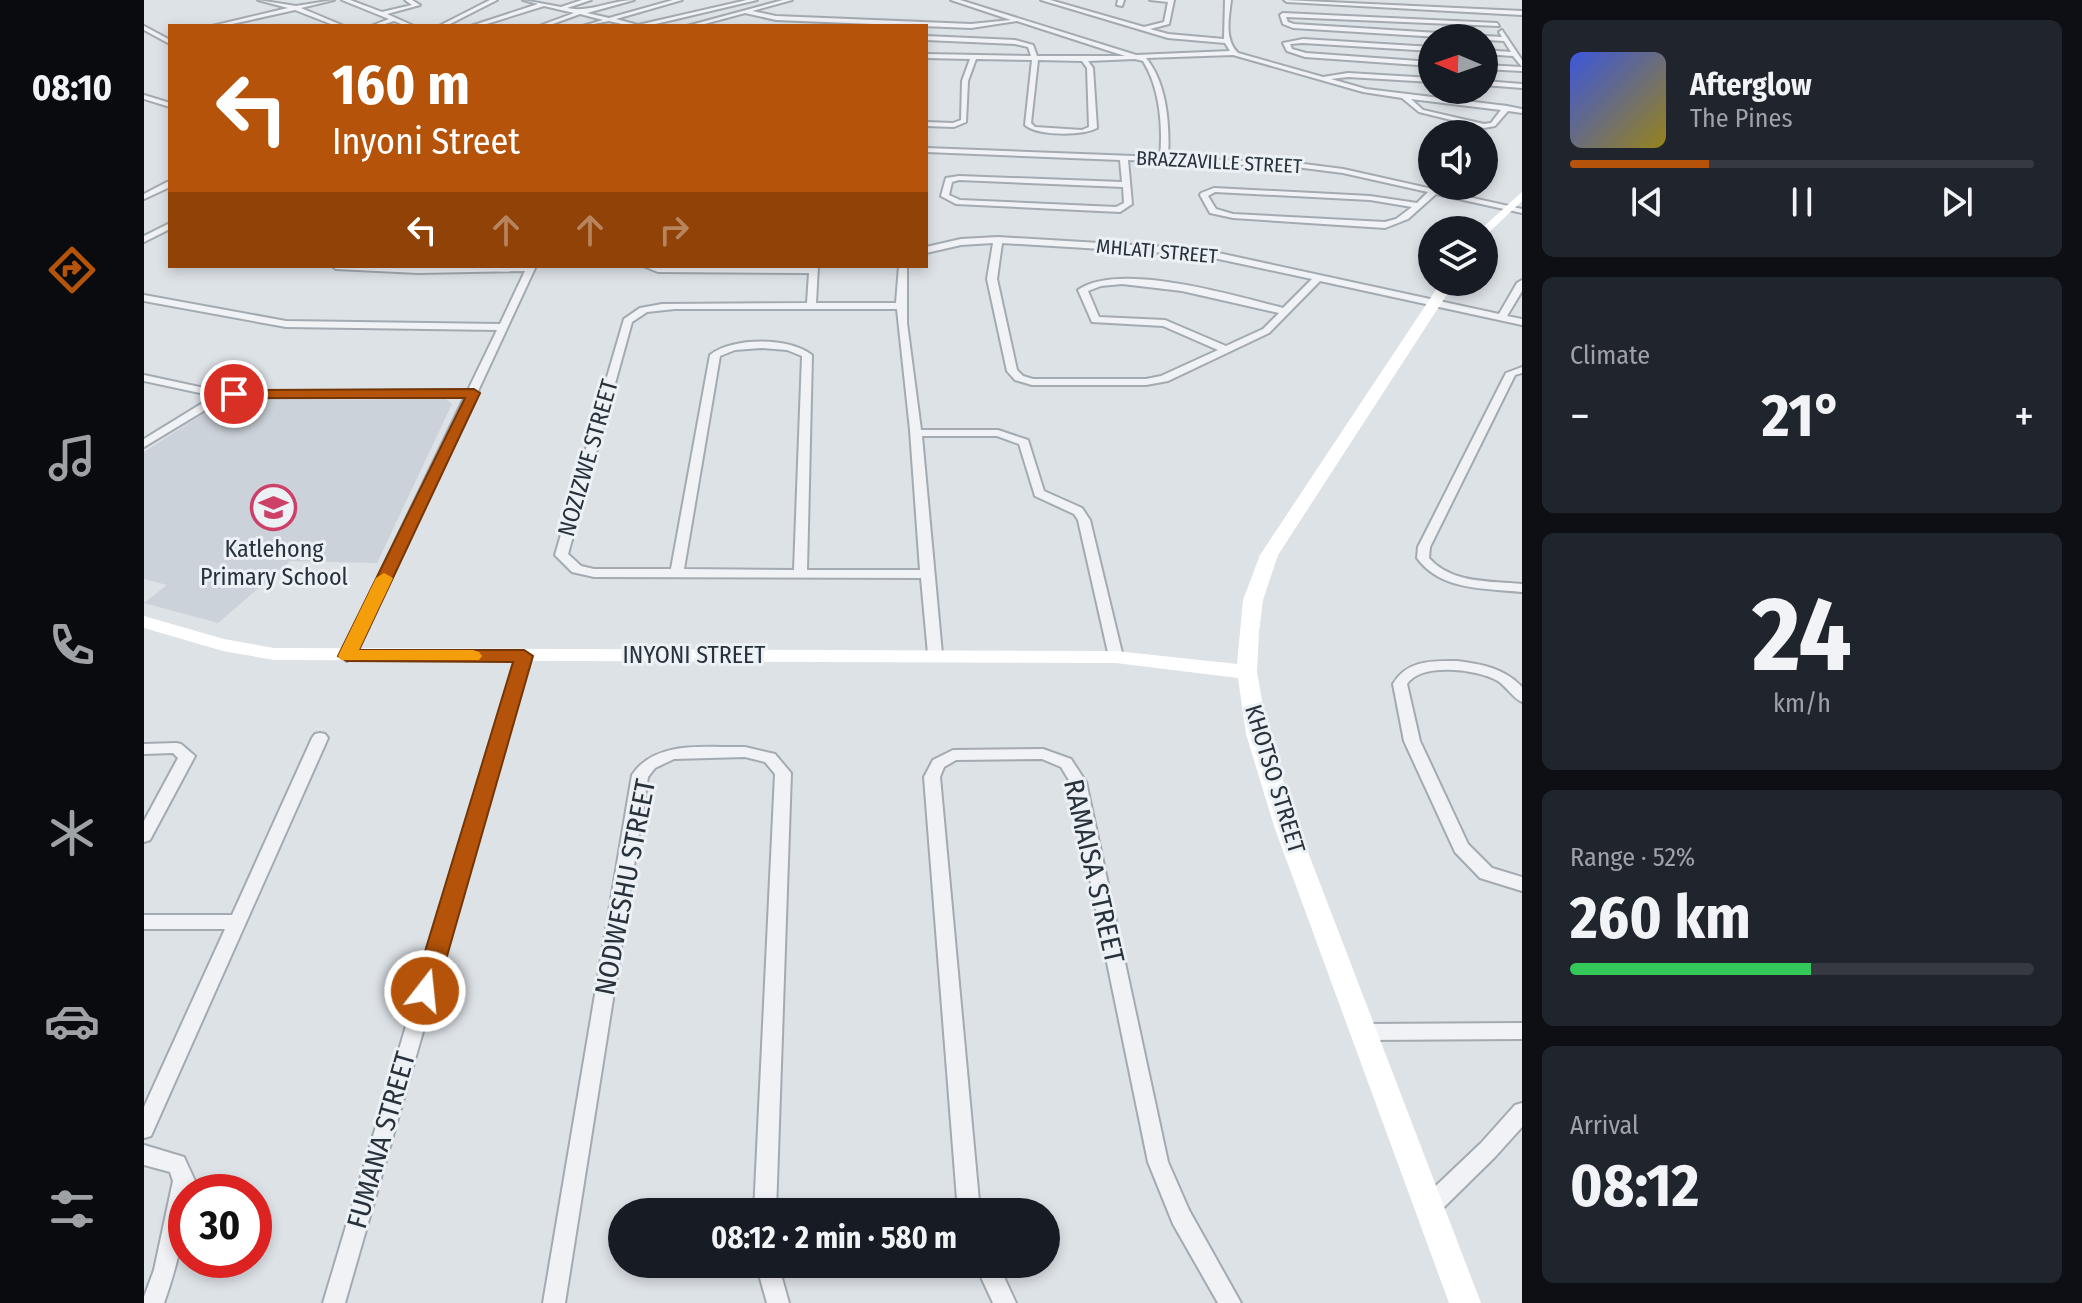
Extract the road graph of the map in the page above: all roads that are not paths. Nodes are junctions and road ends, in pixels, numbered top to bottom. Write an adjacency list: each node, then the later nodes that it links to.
1 (265, 0): 21 (street)
2 (331, 0): 21 (street)
3 (345, 0): 28 (street)
4 (408, 0): 28 (street)
5 (494, 0): 40 (street)
6 (526, 0): 19 (street)
7 (588, 0): 22 (street)
8 (631, 0): 26 (street)
9 (679, 0): 31 (street)
10 (709, 0): 20 (street)
11 (754, 0): 20 (street)
12 (789, 0): 24 (street)
13 (954, 0): 32 (street)
14 (1048, 0): 54 (street)
15 (1153, 0): 16 (street)
16 (1171, 0): 54 (street)
17 (1228, 0): 60 (street)
18 (1287, 0): 25 (street)
19 (544, 2): 22 (street); 41 (street)
20 (732, 5): 46 (street)
21 (296, 8): 29 (street); 37 (street)
22 (558, 8): 26 (street); 42 (street)
23 (874, 9): 34 (street)
24 (743, 11): 35 (street); 47 (street)
25 (1488, 12): 27 (street); 51 (street)
26 (579, 13): 31 (street); 43 (street)
27 (1522, 13)
28 (382, 14): 30 (street)
29 (255, 17): 33 (street); 36 (street)
30 (394, 19): 38 (street); 39 (street)
31 (605, 19): 44 (street); 45 (street)
32 (1018, 20): 49 (street); 68 (street)
33 (265, 21)
34 (870, 22): 35 (street); 48 (street)
35 (821, 23)
36 (224, 24)
37 (336, 24)
38 (380, 24)
39 (406, 24)
40 (446, 24)
41 (480, 24)
42 (509, 24)
43 (548, 24)
44 (591, 24)
45 (629, 24)
46 (648, 24)
47 (697, 24)
48 (922, 24)
49 (928, 24)
50 (1476, 24): 55 (street)
51 (1496, 24)
52 (1498, 27): 59 (street)
53 (144, 28): 56 (street)
54 (1143, 29): 60 (street)
55 (1418, 34)
56 (167, 38): 61 (street)
57 (928, 38): 69 (street)
58 (1498, 39): 59 (street)
59 (1506, 39): 65 (street)
60 (1226, 41): 63 (street)
61 (144, 42)
62 (1418, 48): 71 (street)
63 (1234, 53): 68 (street); 74 (street)
64 (1498, 53): 65 (street)
65 (1515, 54): 73 (street)
66 (928, 56): 67 (street)
67 (974, 57): 69 (street); 83 (street)
68 (1139, 57): 70 (street); 86 (street)
69 (1035, 59): 70 (street); 70 (street)
70 (1084, 59)
71 (1418, 63)
72 (1498, 67): 73 (street)
73 (1522, 67)
74 (1320, 78): 75 (street); 78 (street)
75 (1418, 79)
76 (1498, 84): 77 (street)
77 (1522, 86)
78 (1404, 96): 81 (street); 81 (street)
79 (144, 97): 80 (street)
80 (168, 104)
81 (1507, 108): 82 (street)
82 (1522, 111)
83 (928, 124)
84 (928, 150): 85 (street, BRAZZAVILLE STREET)
85 (1124, 158): 86 (street, BRAZZAVILLE STREET); 88 (street)
86 (1164, 160): 89 (street, BRAZZAVILLE STREET)
87 (168, 185): 91 (street)
88 (1126, 185): 88 (street)
89 (1418, 189)
90 (1522, 195): 95 (street)
91 (144, 197)
92 (1423, 200): 94 (street)
93 (1470, 200): 95 (street, BRAZZAVILLE STREET)
94 (1416, 205): 94 (street)
95 (1507, 208): 96 (street, BRAZZAVILLE STREET); 97 (street)
96 (1522, 211)
97 (1498, 218)
98 (168, 227): 99 (street)
99 (154, 234): 100 (street); 101 (street)
100 (168, 237)
101 (144, 239)
102 (998, 240): 103 (street, MHLATI STREET); 110 (street, MHLATI STREET); 121 (street)
103 (928, 250)
104 (377, 268): 105 (street)
105 (493, 268)
106 (531, 268): 120 (street)
107 (654, 268): 108 (street)
108 (814, 268): 115 (street)
109 (903, 268): 116 (street)
110 (1317, 279): 114 (street, MHLATI STREET); 117 (street)
111 (1522, 283): 118 (street)
112 (1437, 296): 114 (street, KHOTSO STREET)
113 (144, 298): 120 (street)
114 (1431, 304): 118 (street, MHLATI STREET); 137 (street, KHOTSO STREET)
115 (811, 306): 116 (street, NOZIZWE STREET); 128 (street, NOZIZWE STREET)
116 (902, 306): 126 (street)
117 (1287, 312): 121 (street); 121 (street)
118 (1502, 317): 119 (street, MHLATI STREET)
119 (1522, 322)
120 (503, 327): 124 (street)
121 (1227, 350)
122 (1522, 370): 131 (street)
123 (144, 378): 125 (street)
124 (474, 393): 125 (street); 134 (street)
125 (223, 395): 127 (street)
126 (916, 433): 130 (street); 136 (street)
127 (144, 444)
128 (677, 573): 129 (street, NOZIZWE STREET); 129 (street)
129 (800, 573): 130 (street, NOZIZWE STREET)
130 (925, 574): 133 (street)
131 (1522, 588)
132 (144, 622): 134 (street, INYONI STREET)
133 (935, 654): 135 (street, INYONI STREET); 136 (street, INYONI STREET)
134 (347, 656): 135 (street, INYONI STREET)
135 (524, 656): 156 (street, FUMANA STREET)
136 (1116, 657): 137 (street, INYONI STREET)
137 (1247, 672): 146 (street, KHOTSO STREET)
138 (1522, 697): 142 (street)
139 (320, 738): 144 (street)
140 (144, 749): 141 (street)
141 (144, 836)
142 (1522, 884)
143 (144, 922): 144 (street)
144 (237, 922): 148 (street)
145 (1522, 1031): 146 (street)
146 (1365, 1032): 152 (street, KHOTSO STREET)
147 (1522, 1112): 152 (street)
148 (144, 1129)
149 (144, 1155): 155 (street)
150 (766, 1198): 157 (street, NODWESHU STREET)
151 (968, 1198): 160 (street, RAMAISA STREET)
152 (1429, 1207): 161 (street, KHOTSO STREET)
153 (771, 1278): 158 (street)
154 (993, 1278): 159 (street)
155 (153, 1303)
156 (334, 1303)
157 (554, 1303)
158 (778, 1303)
159 (1005, 1303)
160 (1230, 1303)
161 (1465, 1303)

